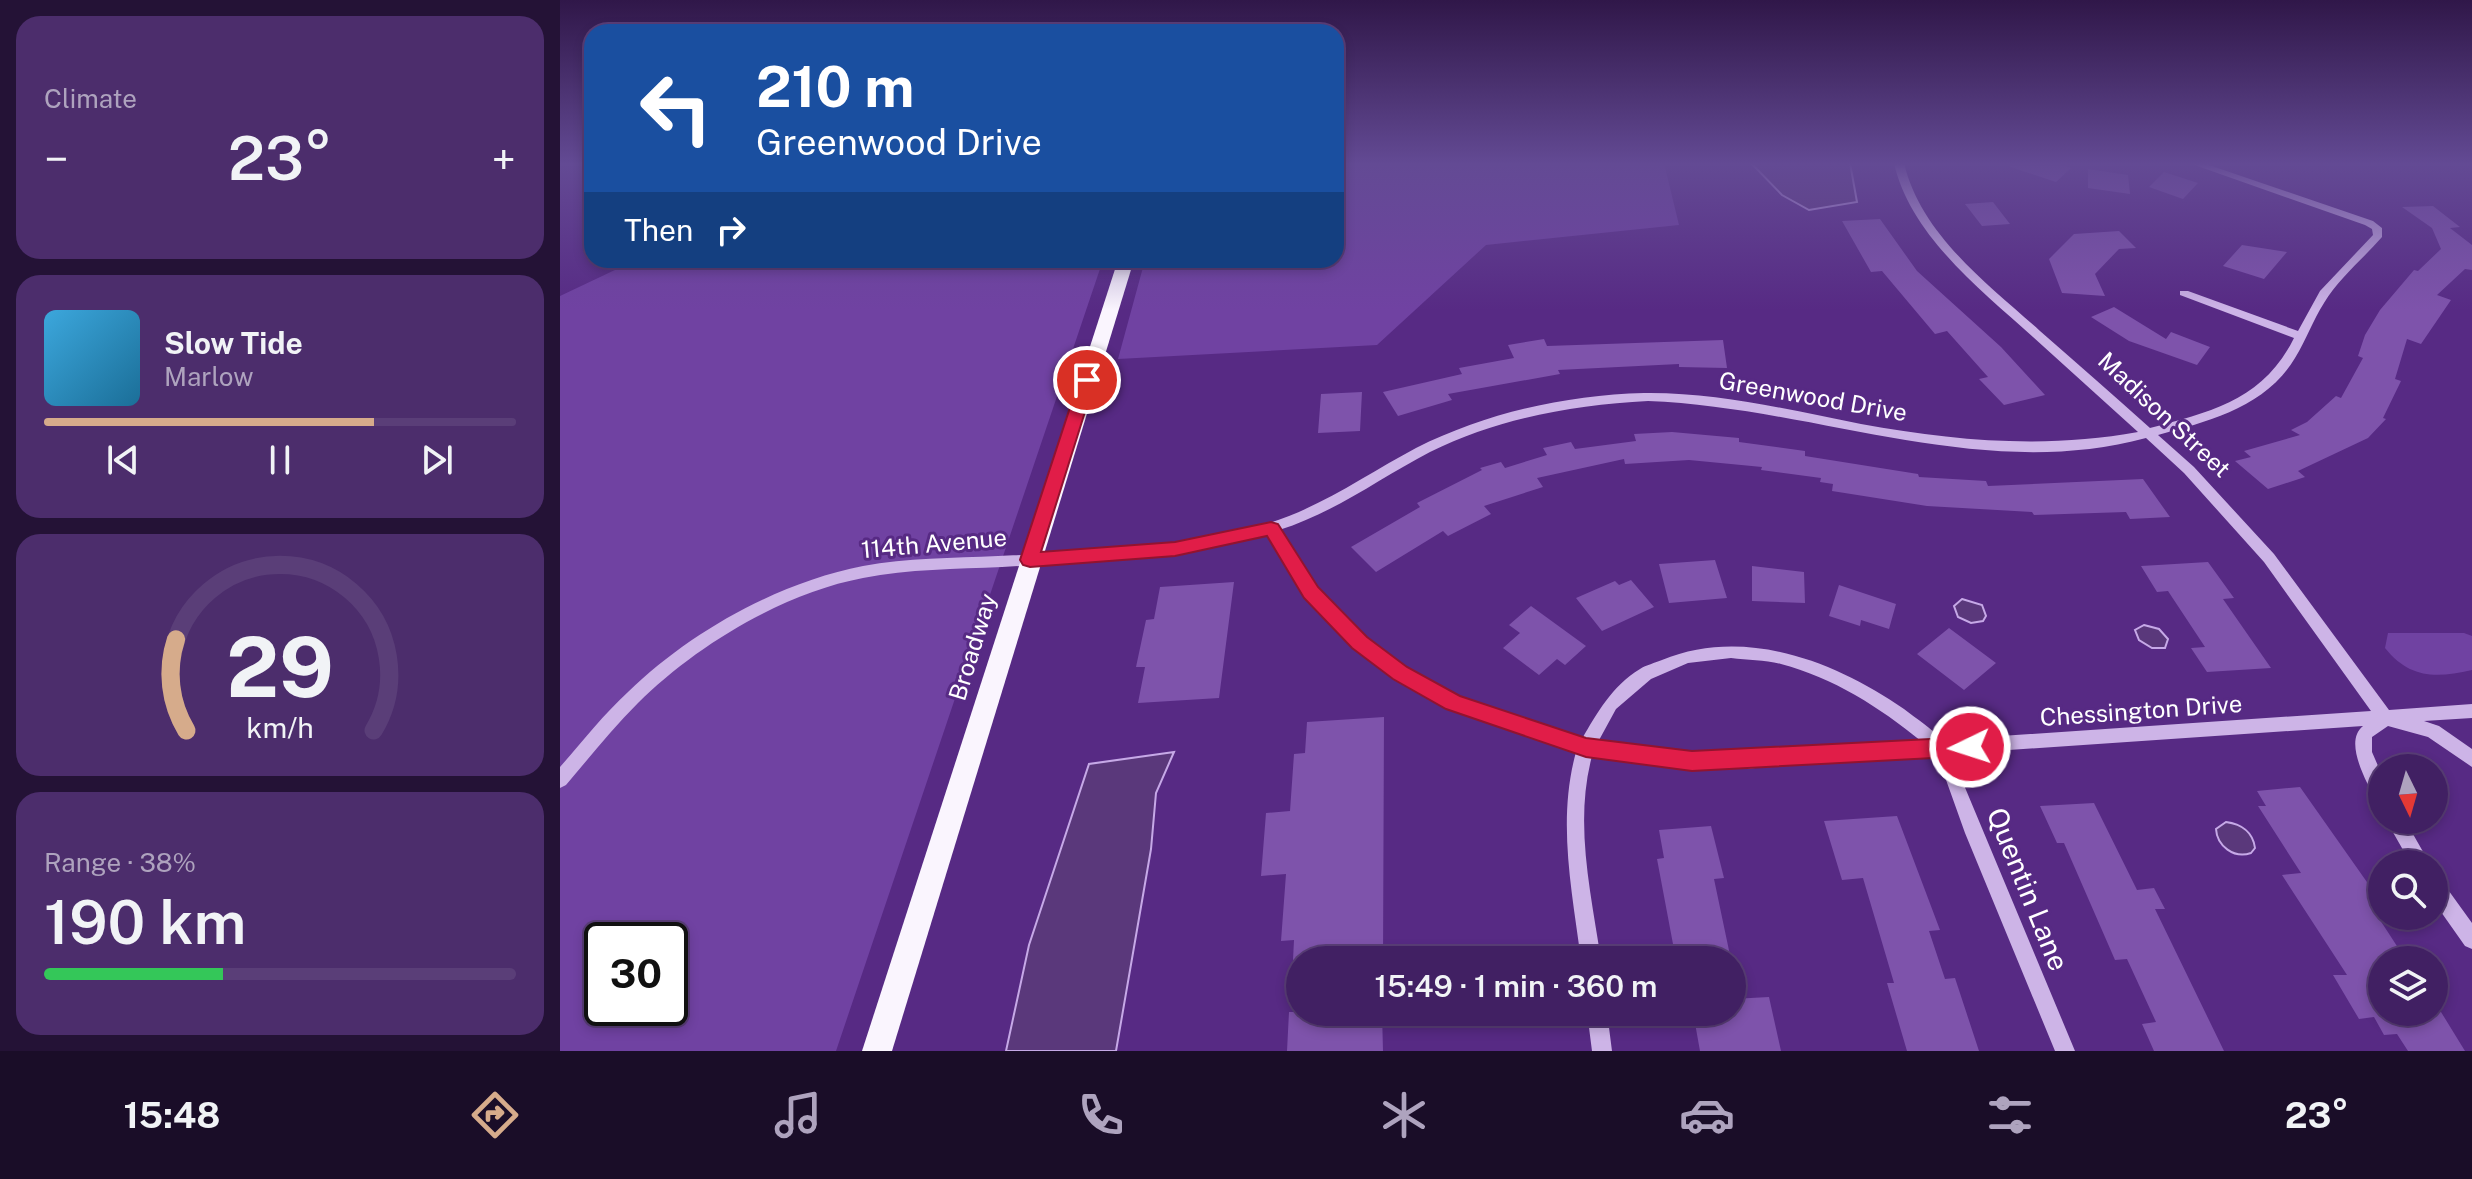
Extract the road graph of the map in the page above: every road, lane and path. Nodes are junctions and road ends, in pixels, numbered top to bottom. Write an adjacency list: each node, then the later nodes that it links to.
1 (1919, 212): 6 (street, Madison Street)
2 (2332, 212): 5 (street, Greenwood Drive)
3 (1123, 268): 8 (main road, Broadway)
4 (2184, 293): 5 (street)
5 (2300, 336): 6 (street, Greenwood Drive)
6 (2149, 434): 7 (street, Greenwood Drive); 10 (street, Madison Street)
7 (1271, 529): 8 (street, Greenwood Drive); 11 (street, Chessington Drive)
8 (1030, 560): 15 (street, 114th Avenue); 20 (main road, Broadway)
9 (2472, 711): 10 (street, Chessington Drive)
10 (2386, 718): 12 (street, Chessington Drive); 13 (street); 14 (street)
11 (1586, 748): 12 (street, Chessington Drive); 12 (street); 18 (street)
12 (1940, 749): 22 (street, Quentin Lane)
13 (2472, 759)
14 (2368, 762)
15 (560, 780)
16 (2448, 906): 17 (street)
17 (2472, 939)
18 (1589, 946)
19 (1599, 1026): 21 (street)
20 (877, 1051)
21 (1602, 1051)
22 (2065, 1051)

